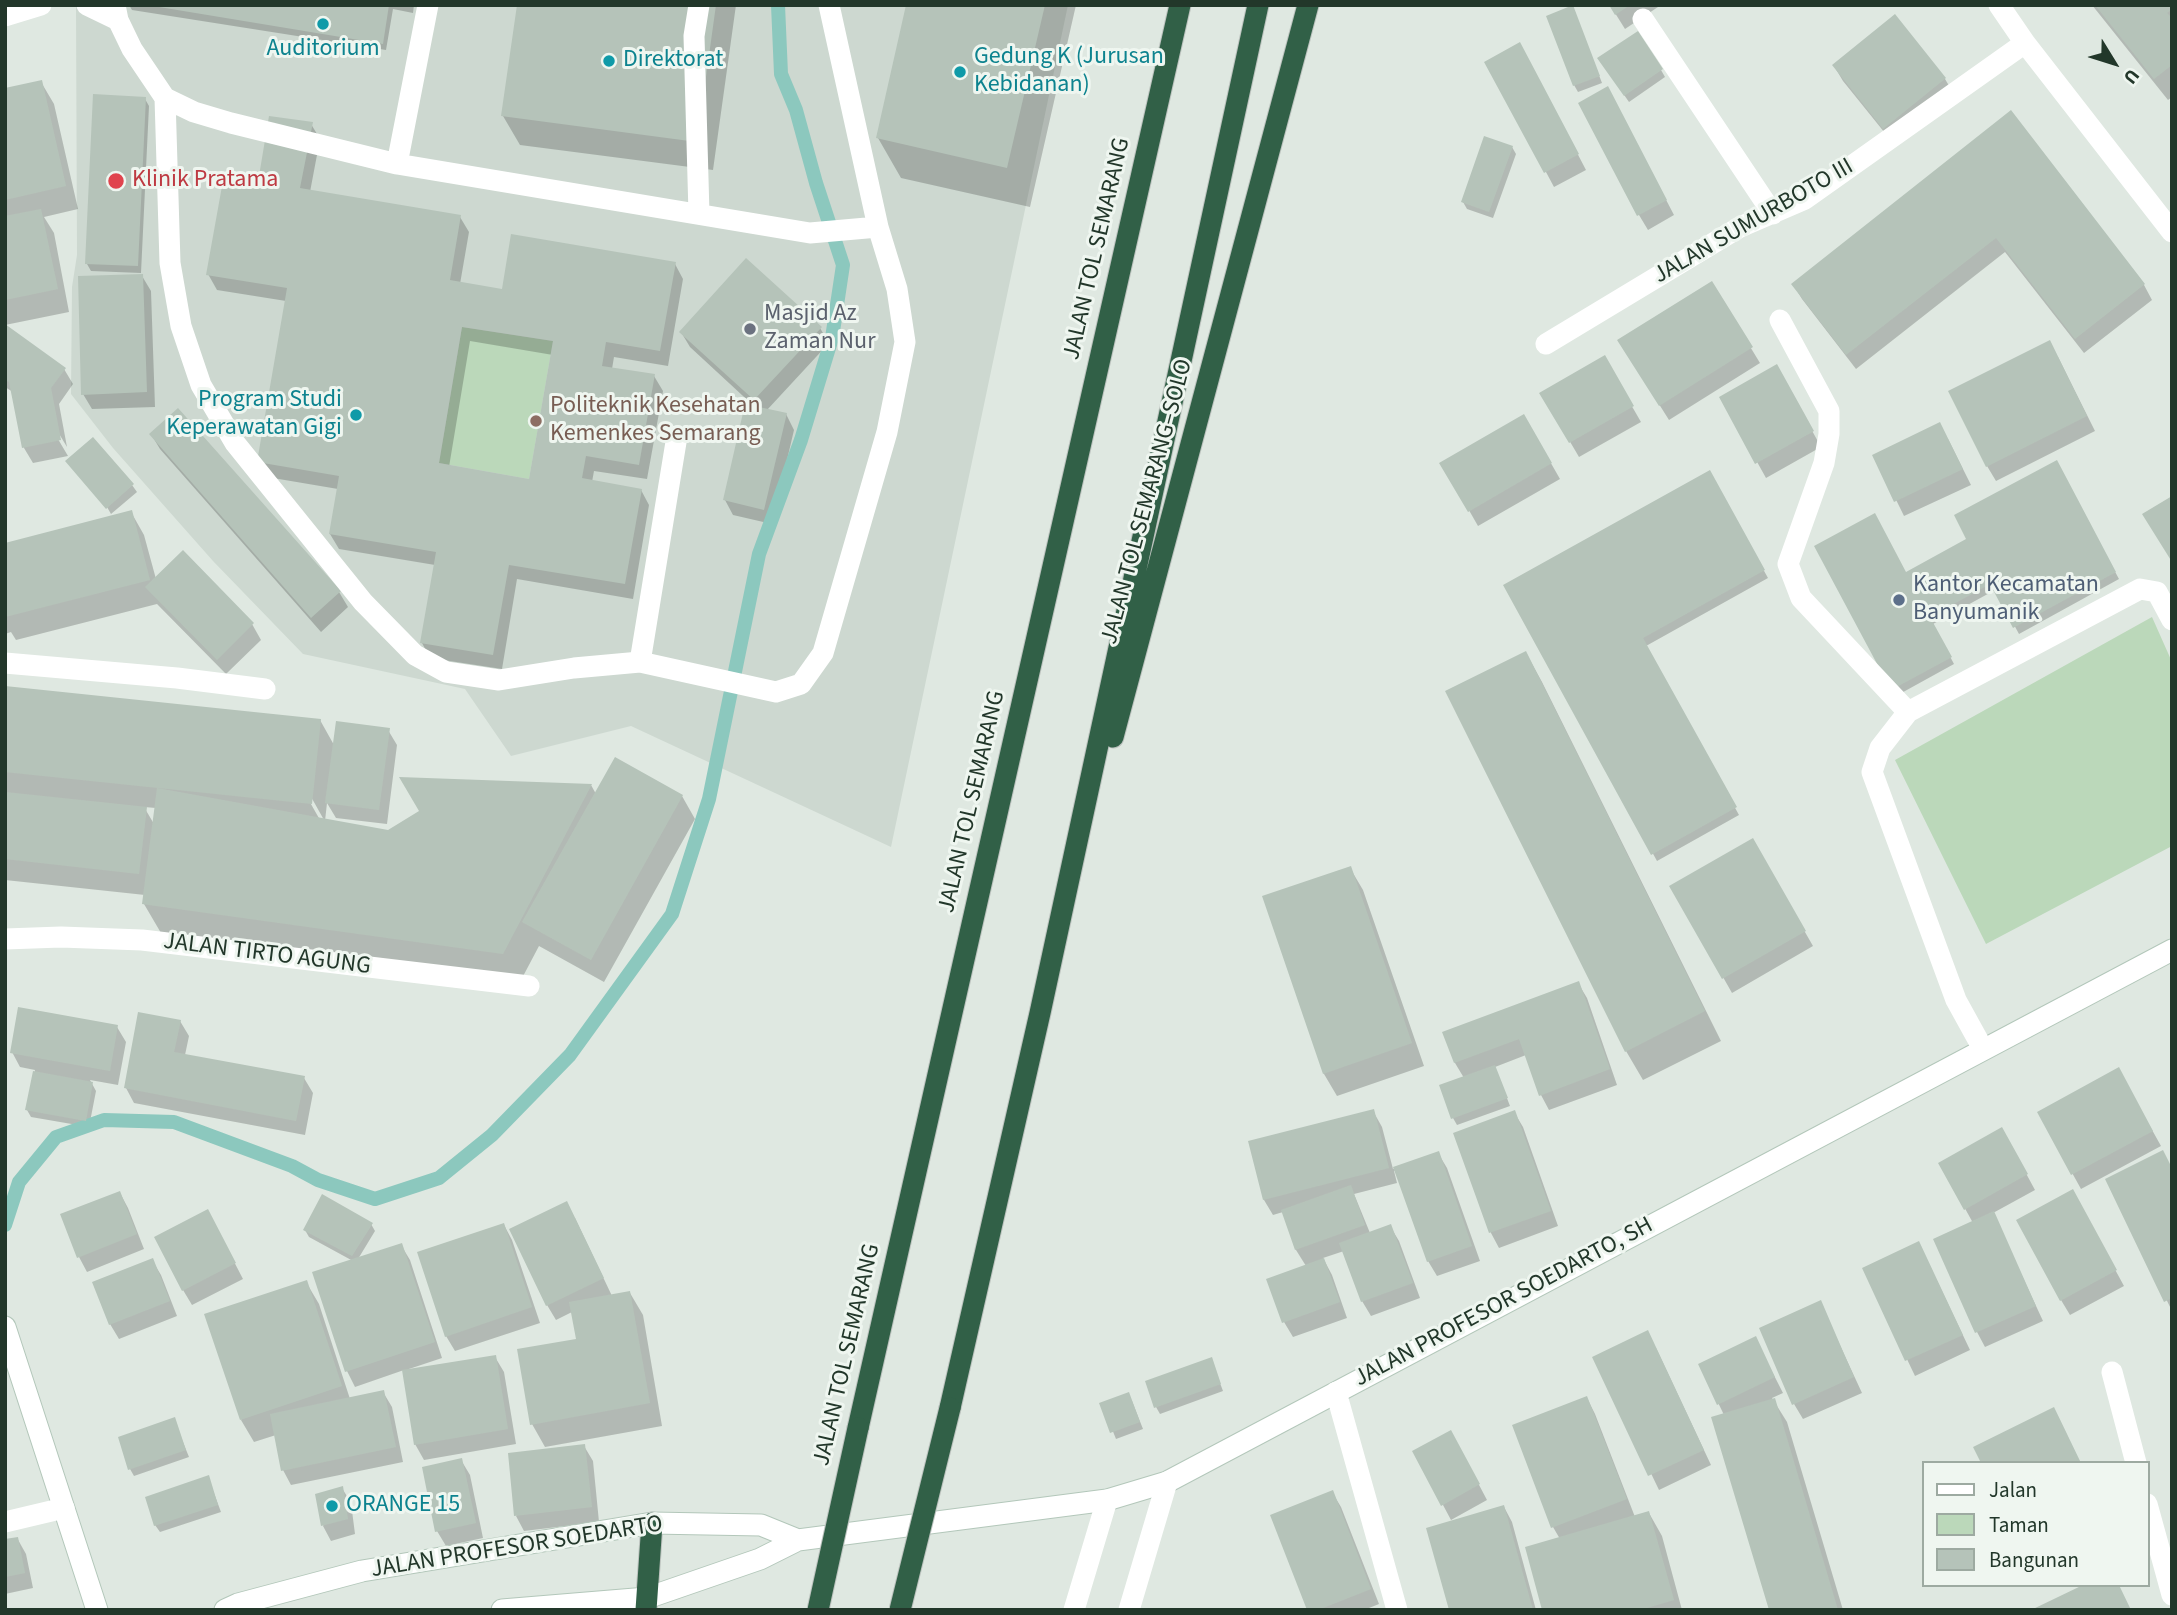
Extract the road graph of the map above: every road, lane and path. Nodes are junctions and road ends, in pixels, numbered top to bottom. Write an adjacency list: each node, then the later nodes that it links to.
1 (41, 5): 11 (main road)
2 (87, 5): 10 (main road)
3 (428, 5): 15 (main road)
4 (699, 5): 16 (main road)
5 (829, 5): 18 (main road)
6 (1180, 5): 49 (highway, JALAN TOL SEMARANG, bridge)
7 (1258, 5): 31 (highway)
8 (1308, 5): 31 (highway, JALAN TOL SEMARANG–SOLO)
9 (1999, 5): 13 (main road)
10 (116, 13): 14 (main road)
11 (5, 16)
12 (1643, 19): 17 (main road)
13 (2025, 43): 17 (main road, JALAN SUMURBOTO III); 19 (main road)
14 (165, 98): 15 (main road); 24 (main road)
15 (397, 164): 16 (main road)
16 (699, 214): 18 (main road)
17 (1773, 214): 21 (main road, JALAN SUMURBOTO III)
18 (878, 227): 24 (main road)
19 (2172, 232)
20 (1780, 320): 27 (main road)
21 (1546, 344)
22 (677, 436): 24 (main road)
23 (2172, 621): 27 (main road)
24 (640, 662)
25 (5, 663): 26 (main road)
26 (265, 688)
27 (1908, 712): 32 (main road)
28 (5, 939): 30 (main road, JALAN TIRTO AGUNG)
29 (2172, 950): 32 (main road, JALAN PROFESOR SOEDARTO, SH)
30 (529, 986)
31 (1040, 1013): 50 (highway, bridge)
32 (1983, 1049): 35 (main road, JALAN PROFESOR SOEDARTO, SH)
33 (5, 1326): 39 (main road)
34 (2112, 1372): 36 (main road)
35 (1336, 1392): 37 (main road, JALAN PROFESOR SOEDARTO, SH); 53 (main road)
36 (2135, 1461)
37 (1167, 1482): 38 (main road, JALAN PROFESOR SOEDARTO, SH); 52 (main road)
38 (1107, 1500): 43 (main road, JALAN PROFESOR SOEDARTO, SH); 51 (main road)
39 (64, 1508): 41 (main road); 46 (main road)
40 (2149, 1511): 44 (main road)
41 (5, 1522)
42 (652, 1523): 43 (main road, JALAN PROFESOR SOEDARTO); 45 (highway); 47 (main road, JALAN PROFESOR SOEDARTO)
43 (798, 1540): 45 (main road)
44 (2172, 1595)
45 (647, 1604): 48 (main road)
46 (97, 1610)
47 (225, 1610)
48 (502, 1610)
49 (818, 1610)
50 (900, 1610)
51 (1074, 1610)
52 (1129, 1610)
53 (1397, 1610)

